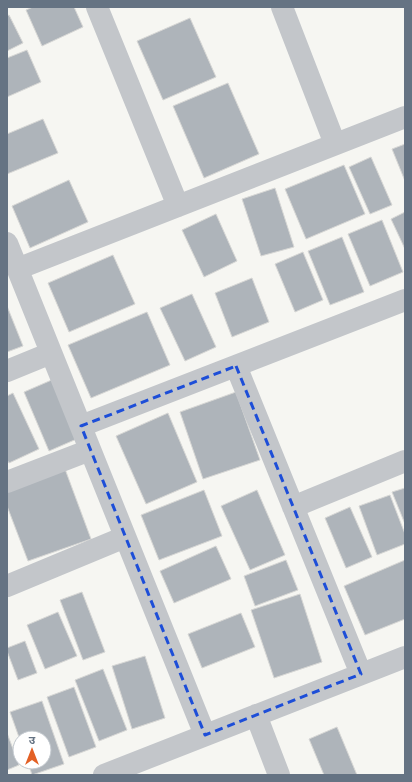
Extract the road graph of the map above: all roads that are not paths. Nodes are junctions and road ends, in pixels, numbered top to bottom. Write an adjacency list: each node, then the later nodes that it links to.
1 (97, 7): 5 (street)
2 (282, 7): 4 (street)
3 (405, 116): 4 (street)
4 (335, 144): 5 (street)
5 (178, 206): 7 (street)
6 (7, 243): 7 (street)
7 (17, 269): 9 (street)
8 (405, 300): 10 (street)
9 (51, 353): 11 (street); 12 (street)
10 (236, 366): 12 (street); 16 (street)
11 (7, 371)
12 (81, 426): 13 (street)
13 (90, 450): 15 (street); 17 (street)
14 (405, 461): 16 (street)
15 (7, 482)
16 (293, 507): 20 (street)
17 (126, 537): 18 (street); 22 (street)
18 (7, 586)
19 (405, 657): 20 (street)
20 (361, 674): 21 (street)
21 (256, 715): 22 (street); 24 (street)
22 (205, 735): 23 (street)
23 (104, 775)
24 (279, 775)

